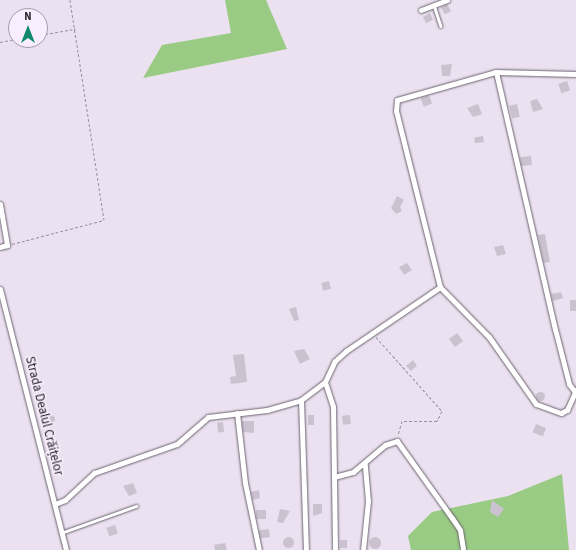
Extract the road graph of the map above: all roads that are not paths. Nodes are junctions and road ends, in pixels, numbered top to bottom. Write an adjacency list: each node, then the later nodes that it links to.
1 (447, 0): 2 (street)
2 (434, 5): 3 (street); 4 (lane)
3 (421, 10)
4 (441, 26)
5 (496, 72): 6 (street); 9 (street); 12 (street)
6 (576, 74)
7 (0, 204): 8 (street)
8 (0, 247)
9 (440, 287): 11 (street); 12 (street)
10 (0, 288): 17 (street, Strada Dealul Crăițelor)
11 (325, 382): 13 (street); 16 (street)
12 (576, 391)
13 (302, 400): 14 (street); 22 (street)
14 (237, 413): 17 (street); 21 (street)
15 (365, 464): 16 (street); 24 (street); 25 (street)
16 (334, 476): 23 (street)
17 (55, 504): 19 (street, Strada Dealul Crăițelor)
18 (136, 506): 19 (lane)
19 (61, 533): 20 (street, Strada Dealul Crăițelor)
20 (66, 550)
21 (259, 550)
22 (306, 550)
23 (335, 550)
24 (364, 550)
25 (463, 550)

